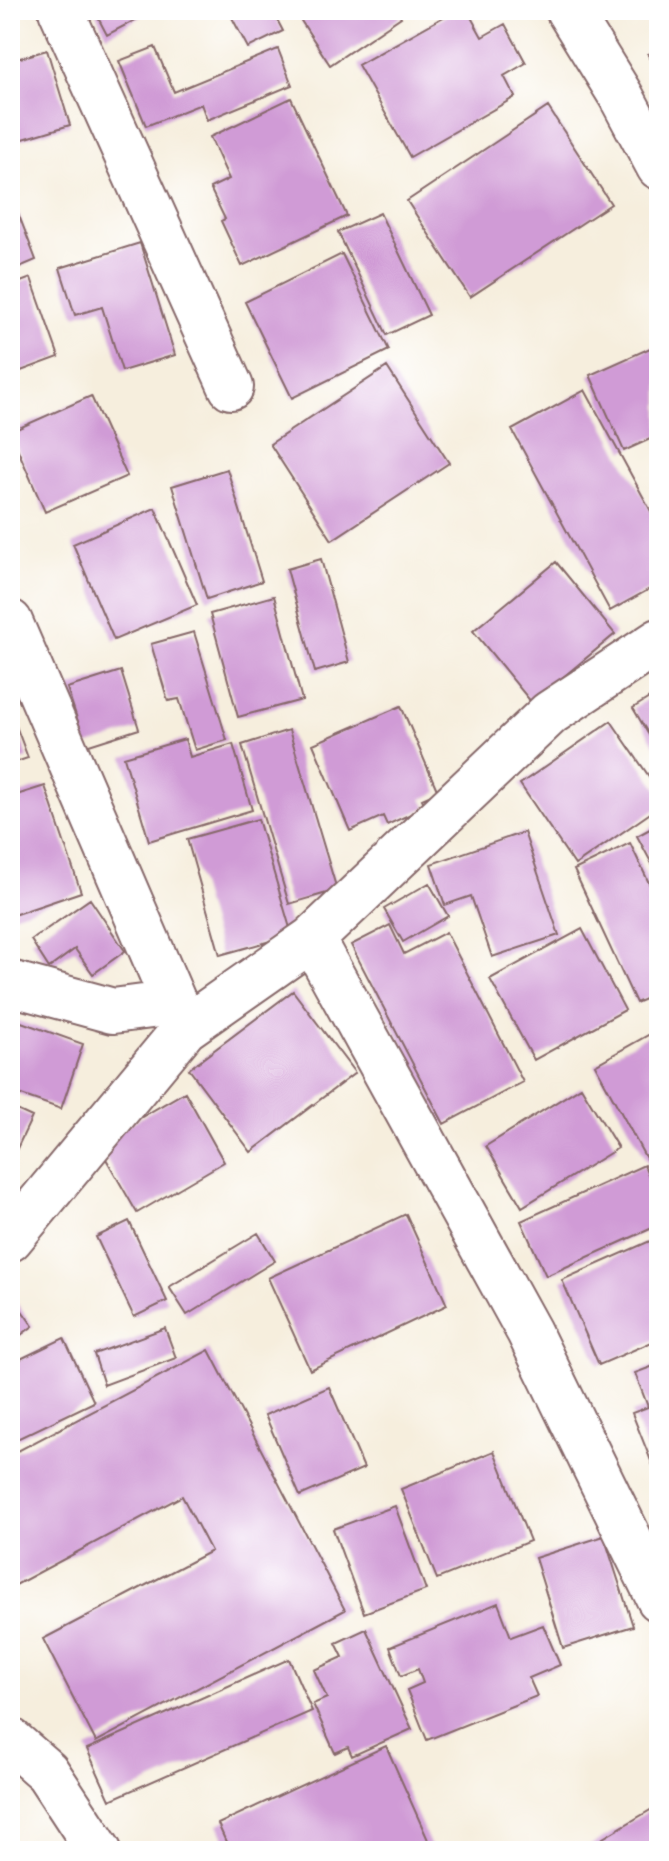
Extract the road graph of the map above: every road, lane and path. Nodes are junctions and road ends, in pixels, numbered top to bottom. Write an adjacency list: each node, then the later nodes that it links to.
1 (61, 10): 4 (street)
2 (568, 10): 3 (street)
3 (659, 167)
4 (231, 387)
5 (10, 622): 9 (street)
6 (659, 641): 7 (street)
7 (312, 939): 9 (street); 11 (street)
8 (10, 983): 9 (street)
9 (180, 1016): 10 (street)
10 (10, 1239)
11 (659, 1599)
12 (10, 1740): 13 (street)
13 (99, 1851)

